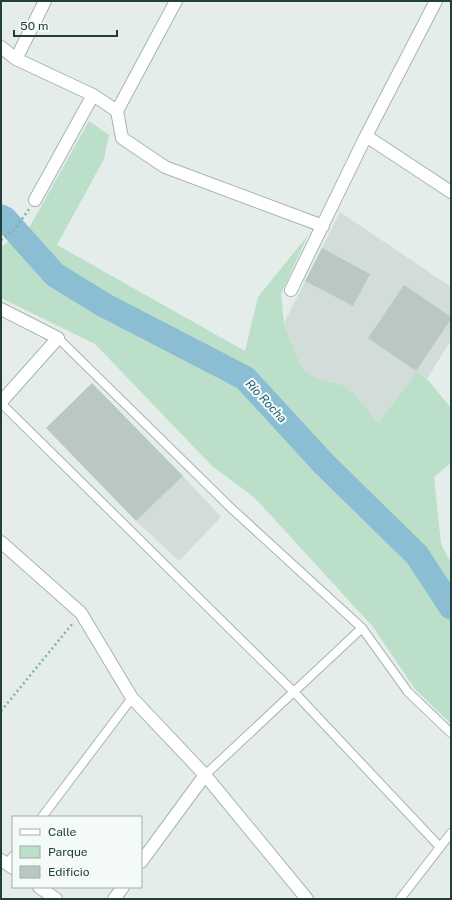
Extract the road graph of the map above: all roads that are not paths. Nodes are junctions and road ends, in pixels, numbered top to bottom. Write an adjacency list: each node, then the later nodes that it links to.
1 (45, 1): 5 (street)
2 (176, 1): 7 (street)
3 (436, 1): 8 (street)
4 (1, 47): 5 (street)
5 (16, 58): 6 (street)
6 (93, 95): 7 (street); 10 (street)
7 (117, 110): 11 (street)
8 (366, 136): 9 (street); 11 (street)
9 (451, 192)
10 (35, 200)
11 (323, 226): 12 (street)
12 (291, 290)
13 (1, 309): 14 (street)
14 (58, 338): 15 (street); 17 (lane)
15 (1, 403): 18 (lane)
16 (1, 542): 19 (street)
17 (362, 628): 18 (lane); 20 (lane)
18 (294, 692): 21 (lane); 24 (lane)
19 (132, 698): 21 (street); 22 (lane)
20 (451, 733)
21 (205, 775): 25 (street); 30 (street)
22 (43, 816)
23 (451, 833): 24 (lane)
24 (440, 847): 31 (lane)
25 (142, 861)
26 (40, 888): 28 (street)
27 (122, 888): 29 (street)
28 (56, 899)
29 (114, 899)
30 (307, 899)
31 (400, 899)

